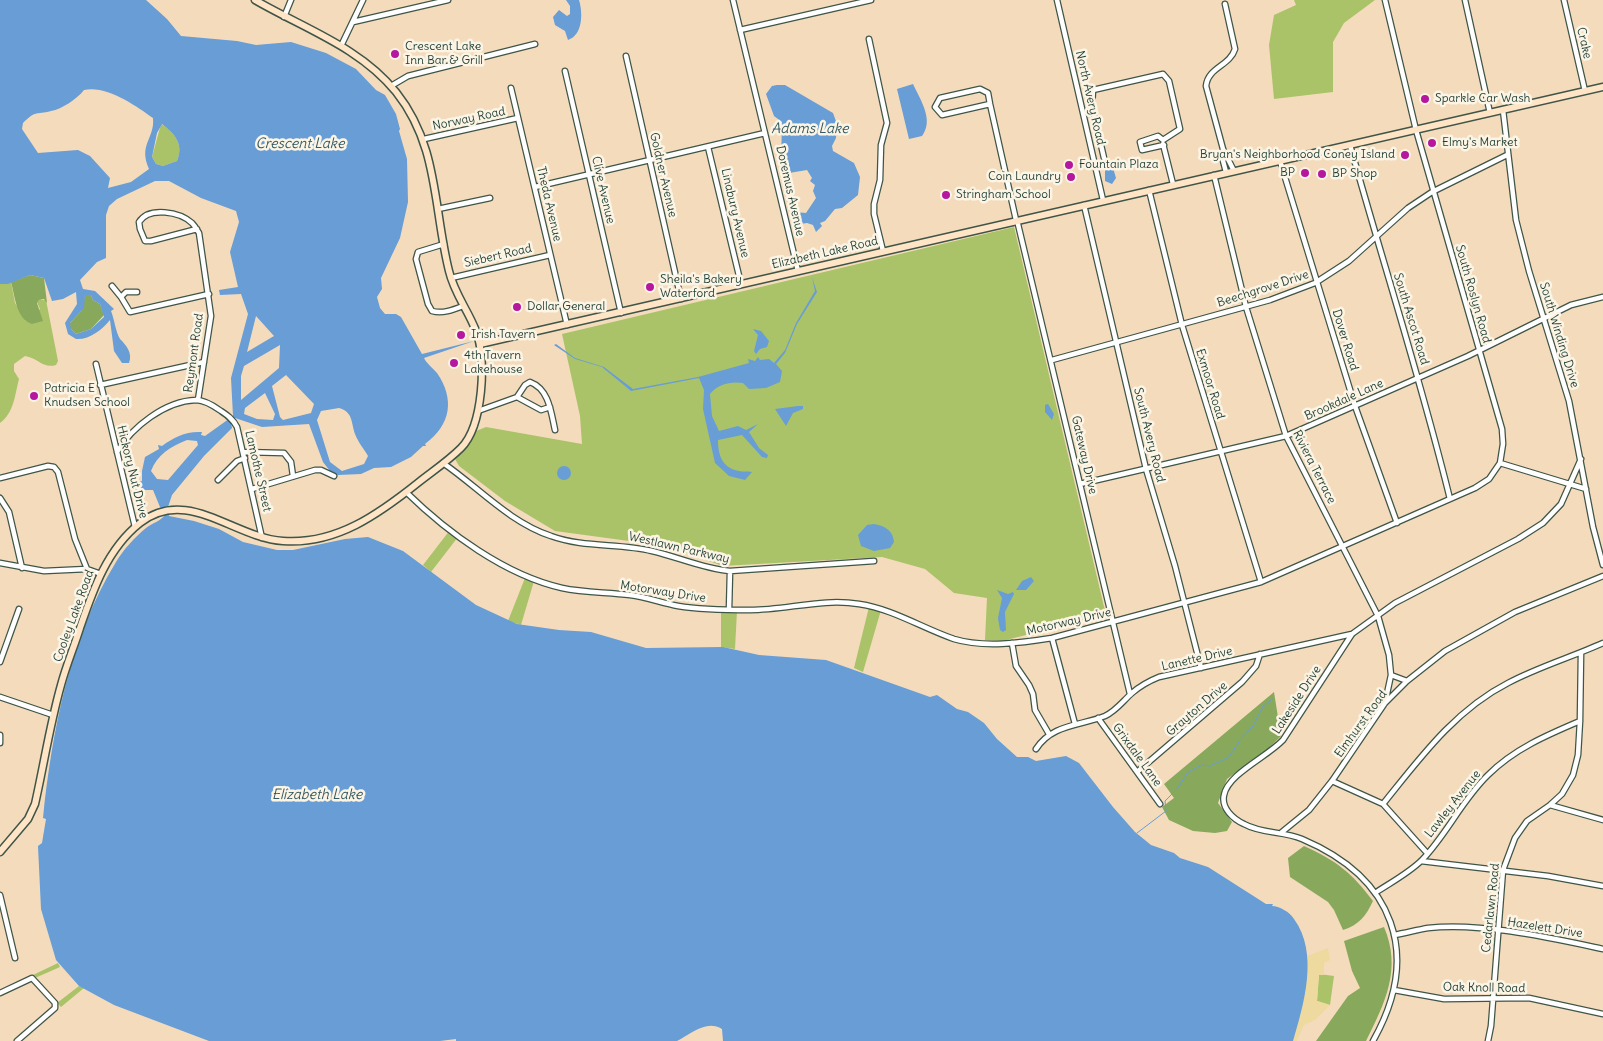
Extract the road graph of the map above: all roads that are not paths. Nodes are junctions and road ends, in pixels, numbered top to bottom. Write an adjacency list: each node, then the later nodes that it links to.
1 (256, 0): 12 (main road)
2 (292, 0): 12 (street)
3 (363, 0): 13 (street)
4 (448, 0): 13 (street)
5 (733, 0): 14 (street, Doremus Avenue)
6 (871, 0): 14 (street)
7 (1057, 0): 48 (street, North Avery Road)
8 (1385, 0): 28 (street, South Roslyn Road)
9 (1465, 0): 26 (street)
10 (1564, 0): 23 (street, Crake)
11 (1226, 4): 34 (street)
12 (284, 17): 17 (main road)
13 (353, 22): 17 (street)
14 (740, 30): 29 (street, Doremus Avenue)
15 (869, 39): 55 (street)
16 (535, 44): 20 (street)
17 (341, 46): 20 (main road)
18 (626, 56): 37 (street, Goldner Avenue)
19 (565, 71): 41 (street, Clive Avenue)
20 (391, 86): 30 (main road)
21 (1603, 87): 23 (main road, Elizabeth Lake Road)
22 (511, 88): 27 (street, Theda Avenue)
23 (1585, 91): 25 (main road, Elizabeth Lake Road)
24 (990, 104): 24 (street); 51 (street, Gateway Drive)
25 (1502, 110): 26 (main road, Elizabeth Lake Road); 35 (street, South Winding Drive)
26 (1490, 113): 28 (main road, Elizabeth Lake Road)
27 (518, 118): 30 (street, Norway Road); 44 (street, Theda Avenue)
28 (1416, 130): 32 (main road, Elizabeth Lake Road); 46 (street, South Roslyn Road)
29 (765, 133): 33 (street); 57 (street, Doremus Avenue)
30 (424, 139): 50 (main road)
31 (1163, 143): 31 (street); 36 (street); 43 (street)
32 (1350, 145): 38 (main road, Elizabeth Lake Road); 53 (street, South Ascot Road)
33 (708, 147): 37 (street); 60 (street, Linabury Avenue)
34 (1223, 148): 39 (street); 40 (street)
35 (1507, 155): 46 (street, Beechgrove Drive); 70 (street, South Winding Drive)
36 (1104, 158)
37 (648, 160): 41 (street); 66 (street, Goldner Avenue)
38 (1280, 161): 39 (main road, Elizabeth Lake Road); 59 (street, Dover Road)
39 (1234, 170): 40 (main road, Elizabeth Lake Road)
40 (1226, 172): 42 (main road, Elizabeth Lake Road)
41 (588, 175): 44 (street); 69 (street, Clive Avenue)
42 (1214, 175): 43 (main road, Elizabeth Lake Road); 68 (street, Riviera Terrace)
43 (1173, 184): 45 (main road, Elizabeth Lake Road)
44 (535, 187): 56 (street, Theda Avenue)
45 (1149, 190): 48 (main road, Elizabeth Lake Road); 72 (street, Exmoor Road)
46 (1432, 192): 53 (street, Beechgrove Drive); 75 (street, South Roslyn Road)
47 (490, 198): 50 (street)
48 (1103, 200): 49 (main road, Elizabeth Lake Road)
49 (1084, 205): 51 (main road, Elizabeth Lake Road); 73 (street, South Avery Road)
50 (438, 209): 54 (main road)
51 (1017, 220): 55 (main road, Elizabeth Lake Road); 76 (street, Gateway Drive)
52 (196, 229): 52 (street); 63 (street, Reymont Road)
53 (1375, 237): 59 (street, Beechgrove Drive); 79 (street, South Ascot Road)
54 (444, 244): 58 (main road); 67 (street)
55 (883, 251): 57 (main road, Elizabeth Lake Road)
56 (550, 255): 58 (street, Siebert Road); 71 (street, Theda Avenue)
57 (798, 271): 60 (main road, Elizabeth Lake Road)
58 (451, 278): 67 (main road)
59 (1318, 282): 68 (street, Beechgrove Drive); 83 (street, Dover Road)
60 (741, 284): 66 (main road, Elizabeth Lake Road)
61 (112, 286): 64 (street)
62 (137, 292): 64 (street)
63 (209, 294): 64 (street); 77 (street, Reymont Road)
64 (121, 297)
65 (1603, 297): 70 (street, Brookdale Lane)
66 (681, 299): 69 (main road, Elizabeth Lake Road)
67 (463, 306): 74 (main road)
68 (1246, 307): 72 (street, Beechgrove Drive); 87 (street, Riviera Terrace)
69 (621, 313): 71 (main road, Elizabeth Lake Road)
70 (1544, 318): 75 (street, Brookdale Lane); 91 (street, South Winding Drive)
71 (567, 325): 74 (main road, Elizabeth Lake Road)
72 (1182, 325): 73 (street, Beechgrove Drive); 89 (street, Exmoor Road)
73 (1116, 342): 76 (street, Beechgrove Drive); 94 (street, South Avery Road)
74 (480, 344): 85 (main road, Cooley Lake Road)
75 (1479, 351): 79 (street, Brookdale Lane); 92 (street, South Roslyn Road)
76 (1052, 360): 99 (street, Gateway Drive)
77 (204, 362): 80 (street); 82 (street, Reymont Road)
78 (96, 364): 80 (street, Hickory Nut Drive)
79 (1419, 378): 83 (street, Brookdale Lane); 105 (street, South Ascot Road)
80 (100, 385): 88 (street, Hickory Nut Drive)
81 (517, 397): 84 (street); 84 (street); 85 (street)
82 (198, 400): 88 (street, Reymont Road); 90 (street, Lamothe Street)
83 (1355, 406): 87 (street, Brookdale Lane); 106 (street, Dover Road)
84 (550, 407): 86 (street)
85 (478, 411): 93 (main road, Cooley Lake Road)
86 (555, 430)
87 (1286, 436): 89 (street, Brookdale Lane); 109 (street, Riviera Terrace)
88 (117, 452): 107 (street, Hickory Nut Drive)
89 (1220, 452): 94 (street, Brookdale Lane); 118 (street, Exmoor Road)
90 (244, 455): 95 (street); 98 (street); 101 (street, Lamothe Street)
91 (1581, 459): 100 (street, Lakeside Drive); 102 (street, South Winding Drive)
92 (1500, 463): 100 (street); 105 (street, Motorway Drive)
93 (443, 464): 103 (main road, Cooley Lake Road); 115 (street, Westlawn Parkway)
94 (1146, 469): 99 (street, Brookdale Lane); 119 (street, South Avery Road)
95 (293, 476): 96 (street); 101 (street)
96 (334, 476)
97 (0, 478): 114 (street)
98 (218, 480)
99 (1080, 484): 123 (street, Gateway Drive)
100 (1570, 486): 102 (street); 122 (street, Lakeside Drive)
101 (252, 489): 108 (street, Lamothe Street)
102 (1586, 489): 112 (street, South Winding Drive)
103 (406, 492): 108 (main road, Cooley Lake Road); 121 (street, Motorway Drive)
104 (0, 498): 113 (street)
105 (1450, 499): 106 (street, Motorway Drive)
106 (1397, 523): 109 (street, Motorway Drive)
107 (135, 527): 108 (main road, Cooley Lake Road); 116 (main road, Cooley Lake Road)
108 (262, 538)
109 (1343, 546): 118 (street, Motorway Drive); 122 (street, Riviera Terrace)
110 (874, 561): 115 (street, Westlawn Parkway)
111 (0, 563): 113 (street)
112 (1603, 565)
113 (22, 568): 114 (street)
114 (87, 569): 116 (street)
115 (730, 571): 121 (street)
116 (101, 574): 137 (main road, Cooley Lake Road)
117 (1603, 576): 133 (street, Elmhurst Road)
118 (1261, 582): 119 (street, Motorway Drive)
119 (1185, 602): 123 (street, Motorway Drive); 131 (street, South Avery Road)
120 (19, 609): 130 (street)
121 (729, 610): 126 (street, Motorway Drive)
122 (1378, 616): 124 (street, Lakeside Drive); 132 (street, Riviera Terrace)
123 (1112, 623): 125 (street, Motorway Drive); 134 (street, Gateway Drive)
124 (1352, 634): 129 (street, Lanette Drive); 151 (street, Lakeside Drive)
125 (1052, 638): 126 (street, Motorway Drive); 140 (street)
126 (1012, 643): 141 (street)
127 (1603, 643): 128 (street)
128 (1581, 653): 139 (street, Cedarlawn Road); 148 (street)
129 (1260, 654): 131 (street, Lanette Drive); 145 (street, Grayton Drive)
130 (0, 662)
131 (1201, 668): 134 (street, Lanette Drive)
132 (1391, 675): 133 (street); 136 (street, Riviera Terrace)
133 (1407, 681): 136 (street, Elmhurst Road)
134 (1130, 694): 138 (street, Lanette Drive)
135 (0, 698): 137 (street)
136 (1385, 703): 146 (street, Elmhurst Road)
137 (53, 715): 152 (main road, Cooley Lake Road)
138 (1098, 718): 140 (street, Lanette Drive); 145 (street, Grixdale Lane)
139 (1580, 721): 149 (street, Cedarlawn Road); 153 (street, Lawley Avenue)
140 (1075, 724): 141 (street, Lanette Drive)
141 (1049, 734): 144 (street, Lanette Drive)
142 (0, 735): 143 (street)
143 (0, 743)
144 (1036, 749)
145 (1137, 772): 147 (street, Grixdale Lane)
146 (1332, 781): 148 (street); 151 (street, Elmhurst Road)
147 (1160, 804)
148 (1383, 804): 153 (street)
149 (1550, 805): 150 (street); 155 (street, Cedarlawn Road)
150 (1603, 820)
151 (1282, 832): 157 (street, Lakeside Drive)
152 (0, 851)
153 (1427, 853): 154 (street, Lawley Avenue)
154 (1421, 861): 155 (street); 157 (street, Lawley Avenue)
155 (1503, 870): 156 (street); 159 (street, Cedarlawn Road)
156 (1603, 886)
157 (1375, 893): 160 (street, Lakeside Drive)
158 (0, 895): 162 (street)
159 (1497, 931): 160 (street, Hazelett Drive); 161 (street, Hazelett Drive); 165 (street, Cedarlawn Road)
160 (1394, 935): 163 (street, Lakeside Drive)
161 (1603, 949)
162 (14, 958)
163 (1394, 990): 165 (street, Oak Knoll Road); 168 (street, Lakeside Drive)
164 (0, 993): 167 (street)
165 (1494, 998): 166 (street, Oak Knoll Road); 169 (street, Cedarlawn Road)
166 (1603, 1014)
167 (17, 1041)
168 (1373, 1041)
169 (1488, 1041)

